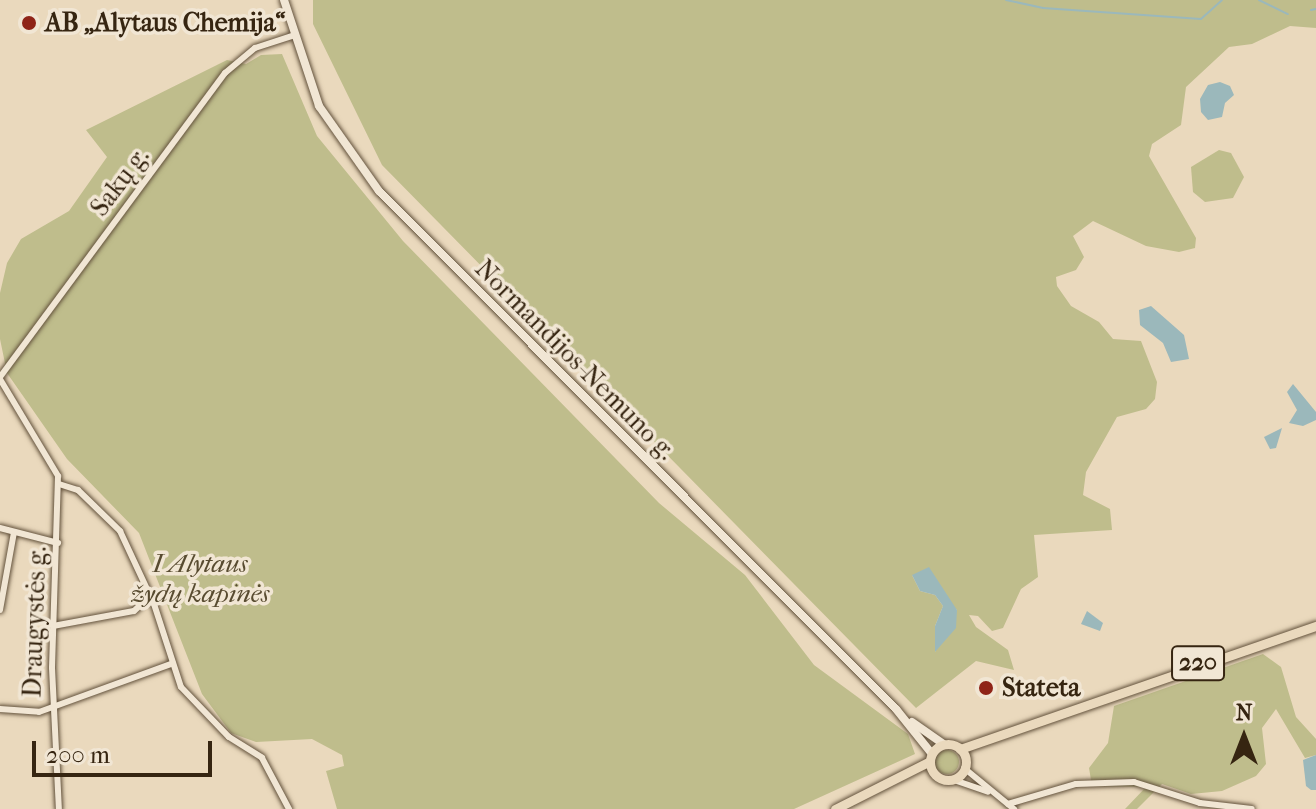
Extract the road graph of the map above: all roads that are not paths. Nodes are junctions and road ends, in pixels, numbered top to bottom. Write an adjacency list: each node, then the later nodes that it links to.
1 (284, 0): 2 (main road, Normandijos-Nemuno g.)
2 (293, 36): 3 (street, Sakų g.); 15 (main road, Normandijos-Nemuno g.)
3 (0, 378): 4 (street)
4 (59, 484): 7 (street, Draugystės g.); 8 (street)
5 (0, 528): 6 (street)
6 (14, 532): 7 (street); 9 (street)
7 (58, 543): 10 (street, Draugystės g.)
8 (150, 596): 10 (street); 12 (street)
9 (0, 610)
10 (53, 626): 13 (street, Draugystės g.)
11 (1316, 626): 16 (main road, 220)
12 (171, 664): 13 (street); 27 (street)
13 (52, 708): 14 (street); 26 (street, Draugystės g.)
14 (0, 709)
15 (896, 709): 17 (main road, Normandijos-Nemuno g.); 19 (main road, Normandijos-Nemuno g.)
16 (1046, 721): 18 (main road, 220); 20 (main road, 220)
17 (944, 744): 18 (main road); 19 (main road)
18 (960, 749): 20 (main road)
19 (931, 757): 21 (main road); 23 (main road)
20 (965, 765): 22 (main road, 220); 24 (street)
21 (935, 774): 22 (main road); 23 (main road)
22 (951, 779): 24 (street)
23 (884, 788): 28 (main road)
24 (999, 797): 25 (street)
25 (1011, 806): 29 (street)
26 (59, 809)
27 (289, 809)
28 (835, 809)
29 (1252, 809)

